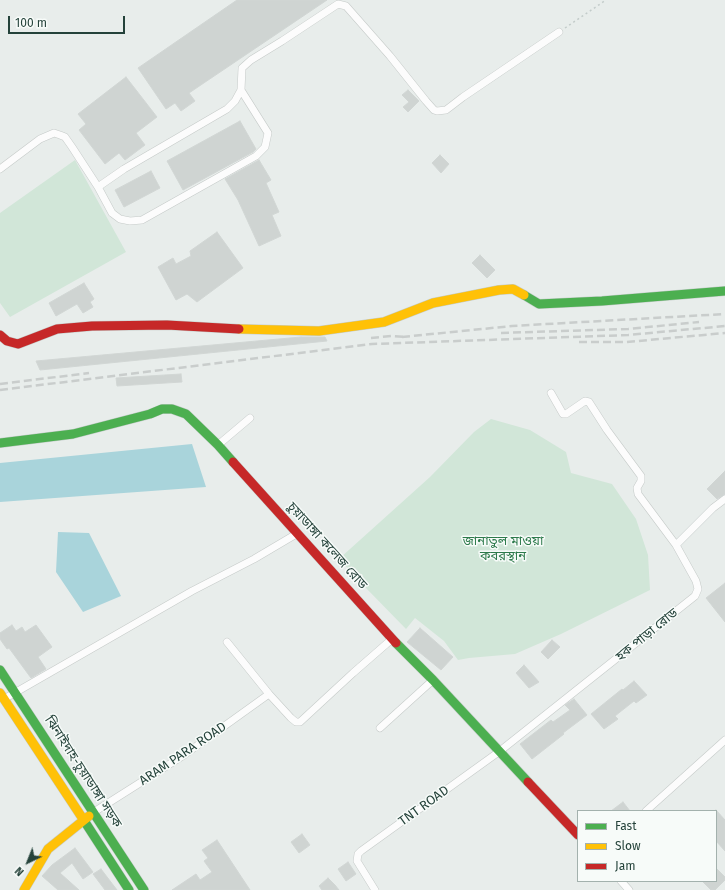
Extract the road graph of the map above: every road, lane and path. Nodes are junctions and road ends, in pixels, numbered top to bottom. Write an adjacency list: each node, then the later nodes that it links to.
1 (606, 0): 2 (path)
2 (559, 32): 3 (street)
3 (241, 90): 5 (street); 5 (street)
4 (0, 169): 5 (street)
5 (98, 187)
6 (725, 291): 7 (street)
7 (0, 335)
8 (551, 393): 14 (street, হক পাড়া রোড)
9 (250, 418): 11 (street)
10 (0, 443): 11 (street, চুয়াডাঙ্গা কলেজ রোড)
11 (218, 445): 13 (street, চুয়াডাঙ্গা কলেজ রোড)
12 (725, 499): 14 (street)
13 (298, 533): 15 (street, চুয়াডাঙ্গা কলেজ রোড); 19 (street)
14 (676, 544): 25 (street, হক পাড়া রোড)
15 (392, 639): 18 (street, চুয়াডাঙ্গা কলেজ রোড); 20 (street)
16 (227, 642): 20 (street)
17 (0, 670): 19 (street, ঝিনাইদাহ-চুয়াডাঙ্গা সড়ক)
18 (433, 680): 22 (street); 25 (street, চুয়াডাঙ্গা কলেজ রোড)
19 (16, 693): 21 (street); 24 (street, ঝিনাইদাহ-চুয়াডাঙ্গা সড়ক)
20 (269, 694): 28 (street, ARAM PARA ROAD)
21 (2, 696): 26 (street, ঝিনাইদাহ-চুয়াডাঙ্গা সড়ক)
22 (380, 728)
23 (725, 740): 27 (street)
24 (51, 748): 26 (street); 28 (street, ঝিনাইদাহ-চুয়াডাঙ্গা সড়ক)
25 (500, 751): 30 (street, চুয়াডাঙ্গা কলেজ রোড); 35 (street, TNT ROAD)
26 (39, 755): 29 (street, ঝিনাইদাহ-চুয়াডাঙ্গা সড়ক)
27 (647, 810)
28 (94, 812): 29 (street); 34 (street, ঝিনাইদাহ-চুয়াডাঙ্গা সড়ক)
29 (83, 819): 32 (street); 33 (street, ঝিনাইদাহ-চুয়াডাঙ্গা সড়ক)
30 (577, 834)
31 (622, 882): 36 (street)
32 (24, 890)
33 (129, 890)
34 (144, 890)
35 (376, 890)
36 (629, 890)

